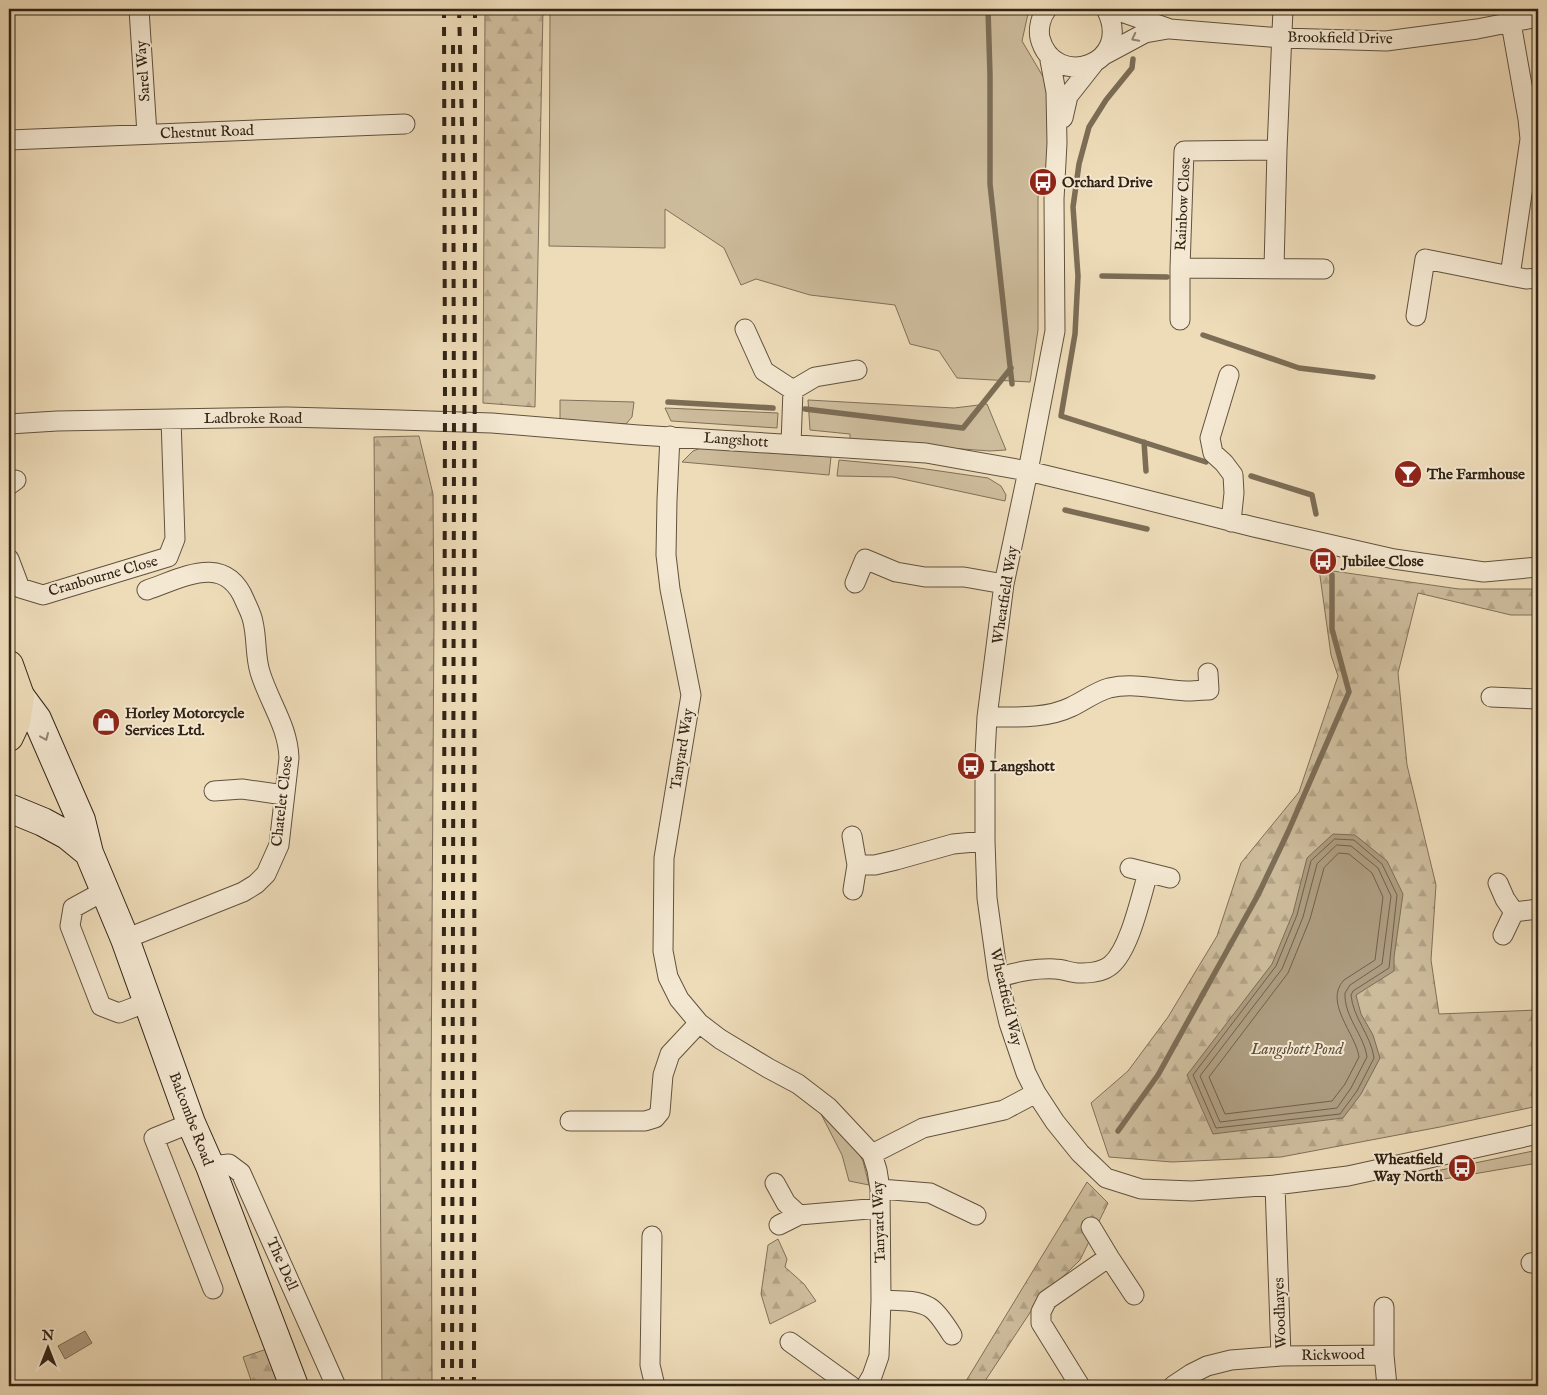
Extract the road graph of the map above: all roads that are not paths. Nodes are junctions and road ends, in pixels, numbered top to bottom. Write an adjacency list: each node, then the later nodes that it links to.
1 (139, 9): 13 (street, Sarel Way)
2 (1106, 9): 11 (street)
3 (1113, 9): 8 (street)
4 (1283, 9): 9 (street)
5 (1046, 10): 10 (street)
6 (1538, 17): 7 (street, Brookfield Drive)
7 (1511, 23): 9 (street, Brookfield Drive); 20 (street)
8 (1170, 29): 9 (street, Brookfield Drive); 11 (street, one-way to 11)
9 (1282, 38): 16 (street)
10 (1049, 56): 11 (street); 15 (street)
11 (1099, 59): 15 (street)
12 (405, 124): 13 (street, Chestnut Road)
13 (147, 134): 14 (street, Chestnut Road)
14 (9, 140)
15 (1057, 143): 33 (street)
16 (1277, 150): 17 (street, Rainbow Close); 18 (street)
17 (1180, 268): 18 (street); 23 (street, Rainbow Close)
18 (1274, 268): 19 (street)
19 (1324, 269)
20 (1510, 276): 21 (street); 22 (street)
21 (1538, 278)
22 (1416, 316)
23 (1180, 320)
24 (745, 329): 27 (street)
25 (858, 370): 27 (street)
26 (1229, 375): 34 (street)
27 (793, 390): 32 (street)
28 (171, 419): 29 (street, Ladbroke Road); 30 (street, Ladbroke Road); 35 (street, Cranbourne Close)
29 (492, 423): 31 (street, Langshott)
30 (10, 425)
31 (670, 436): 32 (street, Langshott); 66 (street, Tanyard Way)
32 (791, 444): 33 (street, Langshott)
33 (1028, 472): 34 (street, Langshott); 38 (street, Wheatfield Way)
34 (1231, 522): 36 (street, Langshott)
35 (9, 559)
36 (1538, 567)
37 (855, 583): 38 (street)
38 (1004, 584): 45 (street, Wheatfield Way)
39 (147, 590): 49 (street, Chatelet Close)
40 (9, 665): 42 (main road, Balcombe Road)
41 (1209, 687): 45 (street)
42 (20, 696): 46 (main road, Balcombe Road); 48 (main road, Balcombe Road, one-way to 48)
43 (1491, 697): 44 (street)
44 (1538, 699)
45 (987, 717): 53 (street, Wheatfield Way)
46 (9, 737)
47 (214, 791): 49 (street)
48 (69, 793): 51 (main road); 54 (main road, Balcombe Road)
49 (284, 795): 63 (street, Chatelet Close)
50 (9, 808): 51 (main road, Balcombe Road)
51 (43, 822): 54 (main road, Balcombe Road)
52 (852, 836): 55 (street)
53 (985, 841): 55 (street); 64 (street, Wheatfield Way)
54 (89, 853): 59 (main road, Balcombe Road)
55 (857, 865): 58 (street)
56 (1170, 878): 64 (street)
57 (1498, 883): 61 (street)
58 (853, 890)
59 (104, 891): 63 (main road, Balcombe Road); 65 (street)
60 (1538, 909): 61 (street)
61 (1514, 912): 62 (street)
62 (1503, 935)
63 (125, 939): 65 (main road, Balcombe Road)
64 (998, 977): 67 (street, Wheatfield Way)
65 (148, 1002): 69 (main road, Balcombe Road)
66 (699, 1023): 68 (street); 71 (street, Tanyard Way)
67 (1036, 1093): 71 (street); 74 (street, Wheatfield Way)
68 (570, 1121)
69 (191, 1123): 72 (main road, Balcombe Road); 82 (street)
70 (1538, 1134): 74 (street, Wheatfield Way)
71 (872, 1154): 75 (street, Tanyard Way)
72 (210, 1166): 90 (main road, Balcombe Road); 91 (street, The Dell)
73 (775, 1183): 76 (street)
74 (1275, 1185): 89 (street, Woodhayes)
75 (880, 1199): 76 (street); 77 (street); 84 (street, Tanyard Way)
76 (799, 1215): 78 (street)
77 (976, 1215)
78 (779, 1225)
79 (1091, 1227): 81 (street)
80 (652, 1236): 92 (street)
81 (1109, 1257): 83 (street); 95 (street)
82 (214, 1289)
83 (1134, 1296)
84 (881, 1300): 86 (street); 94 (street, Tanyard Way)
85 (1384, 1307): 88 (street, Rickwood)
86 (952, 1335)
87 (790, 1342): 93 (street)
88 (1384, 1355): 89 (street, Rickwood); 97 (street, Rickwood)
89 (1281, 1356): 96 (street, Woodhayes)
90 (294, 1386)
91 (336, 1386)
92 (655, 1386)
93 (851, 1386)
94 (866, 1386)
95 (1080, 1386)
96 (1172, 1386)
97 (1387, 1386)

